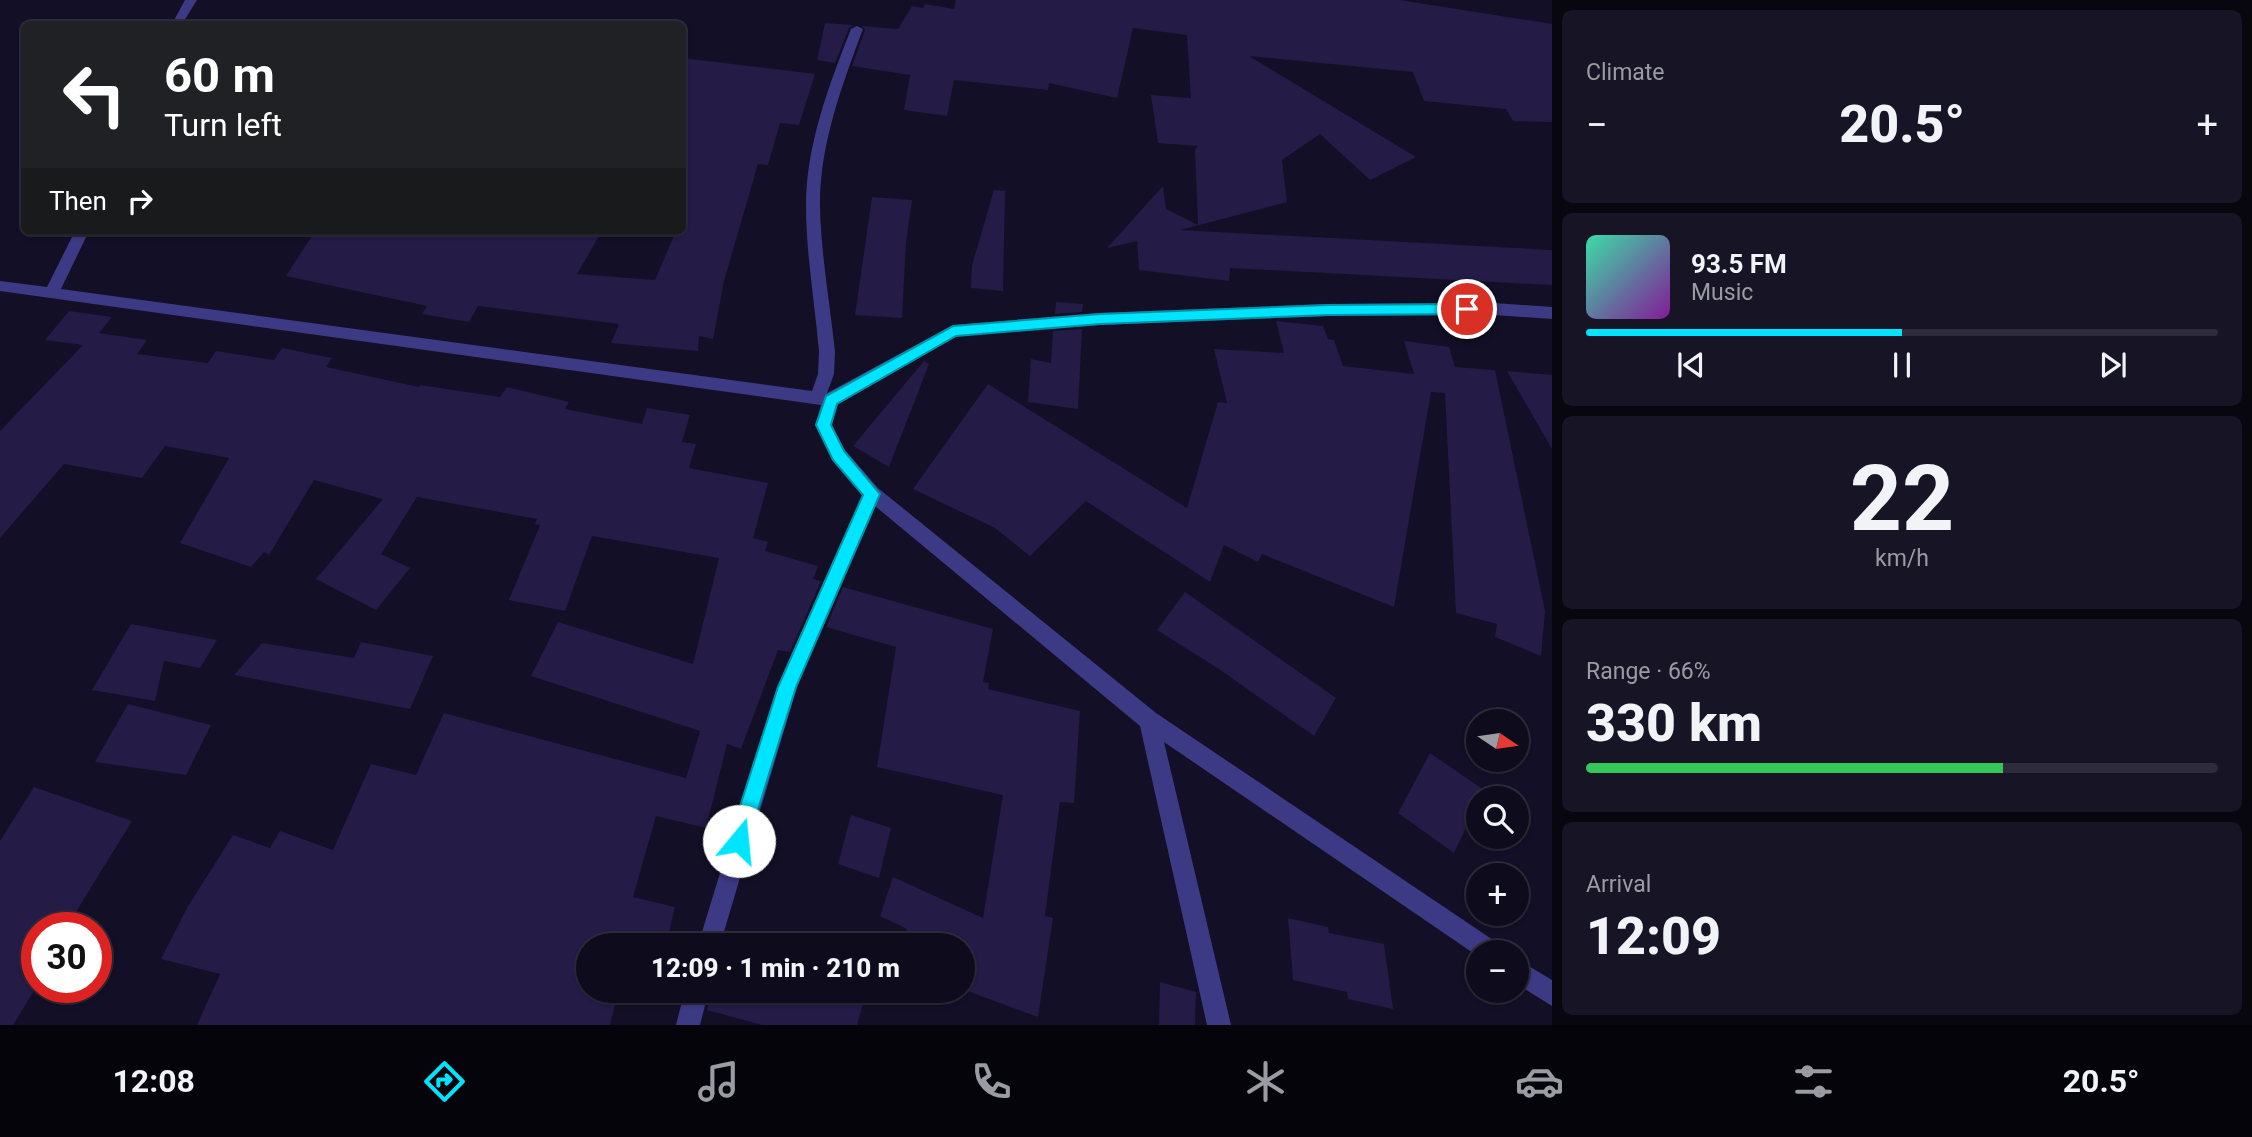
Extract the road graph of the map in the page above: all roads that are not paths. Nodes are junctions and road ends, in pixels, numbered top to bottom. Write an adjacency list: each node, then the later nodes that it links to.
1 (191, 0): 2 (street)
2 (179, 21)
3 (857, 29): 8 (street)
4 (80, 235): 6 (street)
5 (0, 286): 6 (street)
6 (51, 294): 8 (street)
7 (1552, 313): 8 (street)
8 (824, 399): 9 (street)
9 (872, 494): 10 (street); 11 (street)
10 (1149, 720): 12 (street); 17 (street)
11 (713, 933)
12 (1473, 940)
13 (1529, 978): 14 (street)
14 (1552, 994)
15 (694, 1003): 16 (street)
16 (688, 1025)
17 (1219, 1025)

